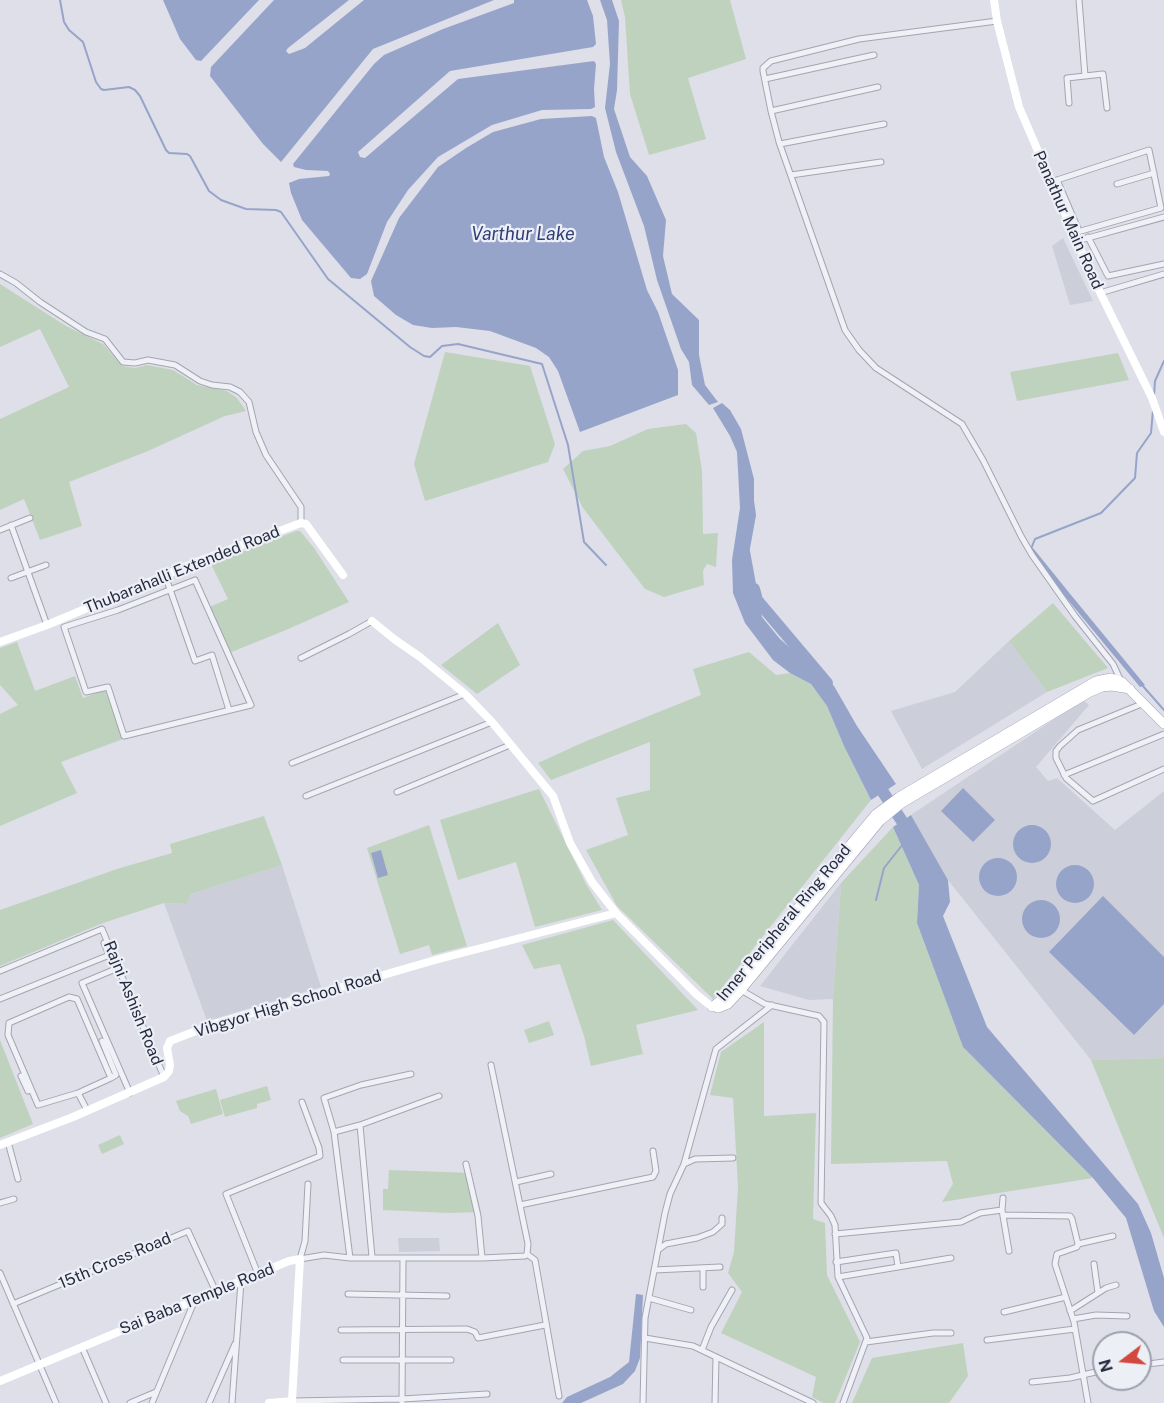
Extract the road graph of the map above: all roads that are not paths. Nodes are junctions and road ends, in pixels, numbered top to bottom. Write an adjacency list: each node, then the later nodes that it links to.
1 (994, 0): 3 (street, Panathur Main Road)
2 (1079, 0): 5 (street)
3 (997, 21): 6 (street); 16 (street, Panathur Main Road)
4 (874, 55): 6 (street)
5 (1085, 76): 8 (street); 9 (street)
6 (765, 79): 10 (street)
7 (878, 87): 10 (street)
8 (1069, 103)
9 (1107, 108)
10 (771, 111): 12 (street)
11 (884, 124): 12 (street)
12 (780, 144): 15 (street)
13 (881, 162): 15 (street)
14 (1154, 173): 16 (street); 17 (street); 19 (street)
15 (791, 175): 42 (street)
16 (1054, 181): 19 (street, Panathur Main Road)
17 (1117, 184)
18 (1164, 217): 20 (street)
19 (1077, 235): 20 (street); 24 (street, Panathur Main Road)
20 (1088, 237): 21 (street)
21 (1164, 264)
22 (0, 274): 27 (street)
23 (1164, 274): 24 (street)
24 (1100, 293): 25 (street, Panathur Main Road)
25 (1164, 432)
26 (30, 518): 28 (street)
27 (301, 523): 32 (street, Thubarahalli Extended Road); 33 (street, Thubarahalli Extended Road)
28 (11, 525): 29 (street); 31 (street)
29 (0, 530)
30 (46, 565): 31 (street)
31 (28, 572): 34 (street); 39 (street)
32 (165, 575): 35 (street); 36 (street, Thubarahalli Extended Road)
33 (343, 575)
34 (11, 578)
35 (171, 590): 37 (street); 46 (street); 46 (street)
36 (111, 598): 37 (street); 39 (street, Thubarahalli Extended Road)
37 (116, 610): 46 (street)
38 (372, 621): 41 (street); 44 (street)
39 (47, 625): 40 (street, Thubarahalli Extended Road)
40 (0, 642)
41 (301, 658)
42 (1122, 682): 43 (main road); 56 (main road, Inner Peripheral Ring Road)
43 (1130, 689): 45 (main road); 56 (main road, Inner Peripheral Ring Road)
44 (465, 694): 47 (street); 51 (street)
45 (1144, 703): 48 (main road); 53 (street)
46 (229, 710)
47 (492, 722): 50 (street); 55 (street)
48 (1164, 724)
49 (1164, 734): 53 (street)
50 (510, 745): 54 (street); 58 (street)
51 (292, 763)
52 (1164, 769): 53 (street)
53 (1064, 775)
54 (397, 792)
55 (306, 796)
56 (900, 800): 57 (main road, Inner Peripheral Ring Road)
57 (878, 818): 63 (main road, Inner Peripheral Ring Road); 65 (main road, Inner Peripheral Ring Road)
58 (616, 913): 67 (street); 72 (street, Vibgyor High School Road)
59 (104, 943): 60 (street)
60 (111, 955): 61 (street, Rajni Ashish Road); 62 (street, Rajni Ashish Road); 64 (street)
61 (118, 968): 72 (street, Rajni Ashish Road); 75 (street)
62 (0, 971)
63 (741, 990): 65 (main road, Inner Peripheral Ring Road); 66 (street)
64 (0, 999)
65 (725, 1002): 67 (main road, Inner Peripheral Ring Road)
66 (769, 1005): 86 (street); 97 (street)
67 (712, 1007)
68 (102, 1041): 73 (street)
69 (491, 1065): 89 (street)
70 (411, 1074): 81 (street)
71 (21, 1076): 78 (street)
72 (164, 1077): 75 (street)
73 (111, 1078): 74 (street); 78 (street)
74 (78, 1093): 78 (street); 79 (street)
75 (130, 1093): 79 (street)
76 (439, 1096): 80 (street)
77 (302, 1102): 116 (street)
78 (38, 1105)
79 (87, 1110): 82 (street)
80 (360, 1125): 81 (street); 103 (street)
81 (334, 1132): 104 (street)
82 (4, 1144): 88 (street)
83 (653, 1151): 94 (street)
84 (733, 1158): 86 (street)
85 (466, 1164): 106 (street)
86 (684, 1164): 100 (street)
87 (551, 1174): 89 (street)
88 (18, 1179)
89 (516, 1182): 94 (street)
90 (308, 1184): 108 (street)
91 (1003, 1198): 95 (street)
92 (14, 1199): 93 (street)
93 (0, 1203)
94 (520, 1205): 102 (street)
95 (1002, 1213): 97 (street); 99 (street); 101 (street)
96 (722, 1218): 100 (street)
97 (835, 1234): 109 (street)
98 (1113, 1236): 99 (street)
99 (1078, 1244): 127 (street)
100 (658, 1250): 114 (street)
101 (1009, 1251)
102 (527, 1254): 106 (street, Sai Baba Temple Road); 136 (street)
103 (372, 1257): 104 (street, Sai Baba Temple Road); 105 (street, Sai Baba Temple Road)
104 (350, 1258): 108 (street, Sai Baba Temple Road)
105 (403, 1258): 106 (street, Sai Baba Temple Road); 125 (street)
106 (482, 1258)
107 (951, 1258): 112 (street)
108 (300, 1259): 116 (street, Sai Baba Temple Road); 159 (street)
109 (836, 1262): 112 (street); 117 (street)
110 (1094, 1263): 123 (street)
111 (720, 1267): 113 (street)
112 (898, 1267): 117 (street)
113 (702, 1268): 114 (street); 120 (street)
114 (654, 1270): 128 (street)
115 (0, 1273): 130 (street)
116 (258, 1274): 118 (street, Sai Baba Temple Road)
117 (838, 1277): 144 (street)
118 (241, 1282): 122 (street, Sai Baba Temple Road); 142 (street)
119 (1116, 1285): 123 (street)
120 (703, 1287)
121 (732, 1290): 146 (street)
122 (216, 1292): 129 (street, Sai Baba Temple Road); 130 (street, 15th Cross Road)
123 (1098, 1293): 132 (street)
124 (348, 1294): 125 (street)
125 (402, 1294): 126 (street); 137 (street)
126 (447, 1296)
127 (1066, 1297): 132 (street); 133 (street)
128 (648, 1298): 131 (street); 141 (street)
129 (194, 1302): 145 (street, Sai Baba Temple Road); 156 (street)
130 (13, 1304): 151 (street)
131 (691, 1310)
132 (1070, 1311): 135 (street)
133 (1004, 1312)
134 (1127, 1316): 135 (street)
135 (1073, 1319): 138 (street)
136 (545, 1325): 137 (street); 158 (street)
137 (402, 1329): 139 (street); 150 (street)
138 (1075, 1329): 143 (street); 153 (street)
139 (341, 1330)
140 (951, 1333): 144 (street)
141 (645, 1338): 146 (street); 168 (street)
142 (237, 1340): 165 (street); 166 (street)
143 (987, 1340)
144 (866, 1342): 171 (street)
145 (82, 1347): 151 (street, Sai Baba Temple Road); 162 (street)
146 (702, 1350): 147 (street)
147 (716, 1357): 169 (street); 170 (street)
148 (343, 1360): 150 (street)
149 (451, 1360): 150 (street)
150 (402, 1361): 160 (street)
151 (39, 1364): 154 (street, Sai Baba Temple Road); 161 (street)
152 (1092, 1372): 153 (street)
153 (1084, 1374): 155 (street); 172 (street)
154 (0, 1381)
155 (1032, 1382)
156 (157, 1392): 163 (street); 164 (street)
157 (487, 1394): 160 (street)
158 (559, 1396)
159 (292, 1401): 160 (street); 167 (street)
160 (402, 1401)
161 (56, 1403)
162 (106, 1403)
163 (130, 1403)
164 (152, 1403)
165 (209, 1403)
166 (232, 1403)
167 (269, 1403)
168 (643, 1403)
169 (715, 1403)
170 (813, 1403)
171 (843, 1403)
172 (1088, 1403)

